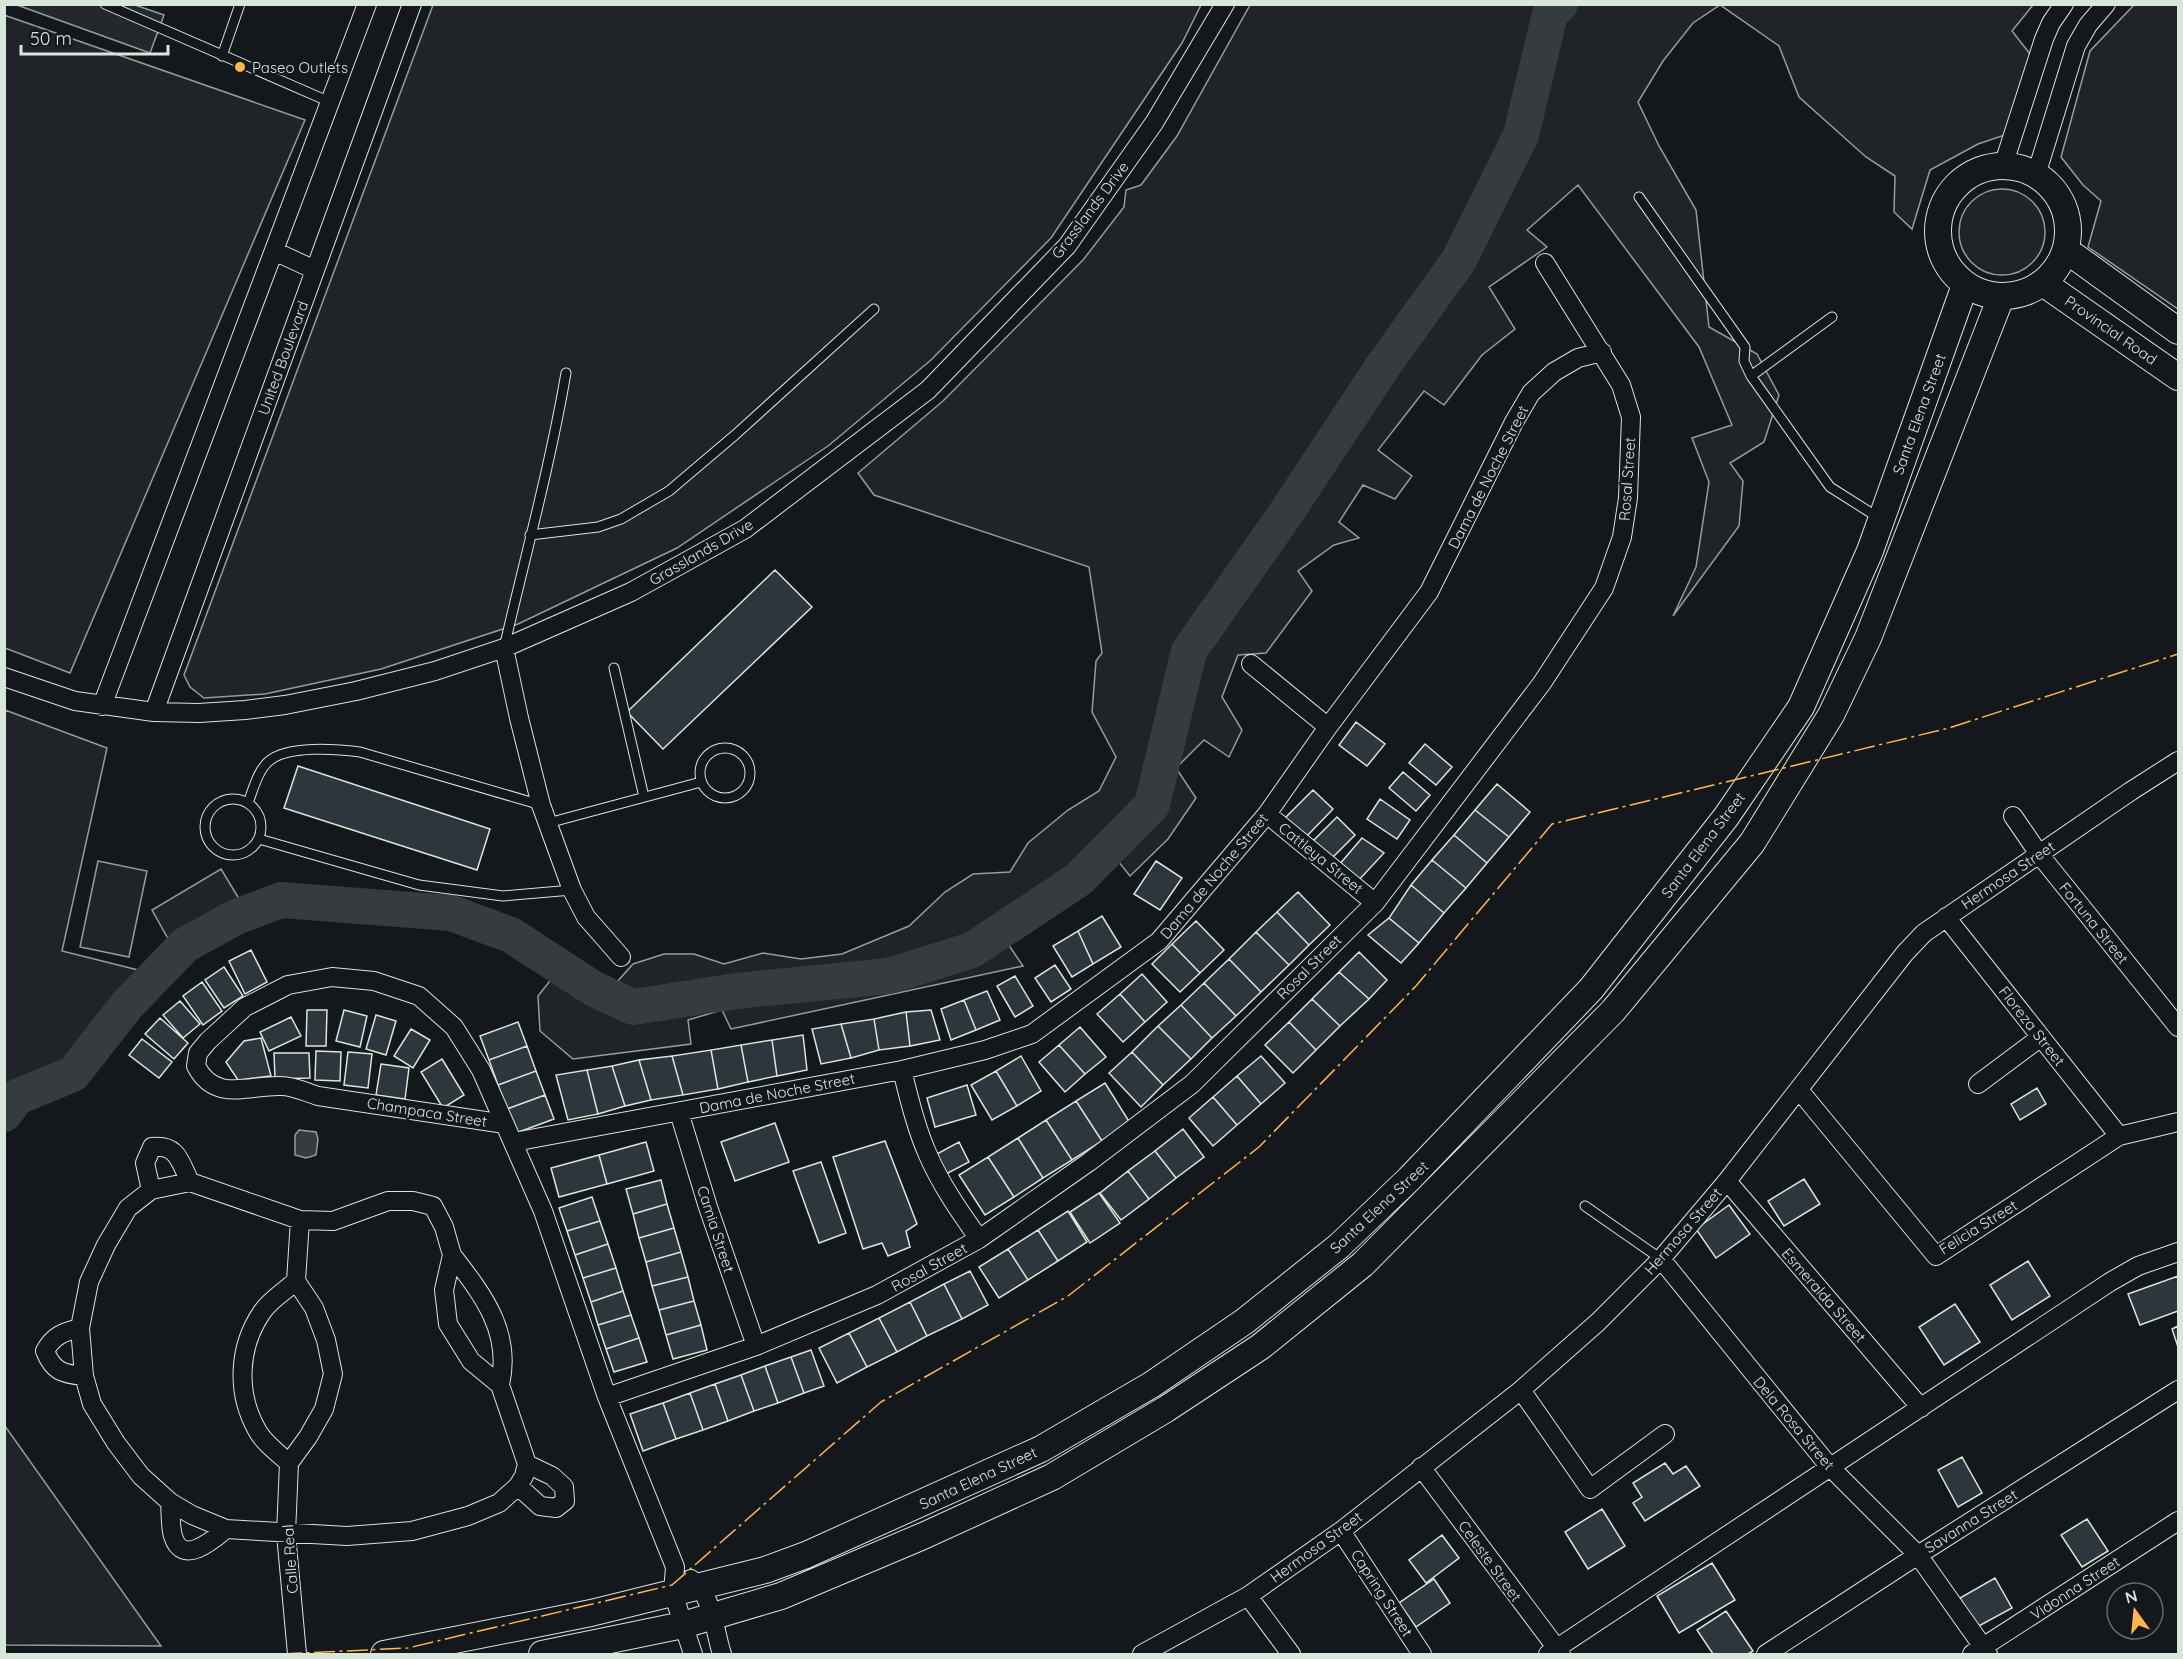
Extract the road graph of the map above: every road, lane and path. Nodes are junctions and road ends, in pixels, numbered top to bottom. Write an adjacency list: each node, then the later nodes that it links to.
1 (105, 4): 8 (lane)
2 (240, 4): 8 (lane)
3 (367, 4): 9 (street)
4 (412, 4): 16 (street, United Boulevard)
5 (1225, 4): 29 (street, Grasslands Drive)
6 (2064, 4): 10 (street)
7 (2106, 4): 11 (street)
8 (222, 56): 9 (lane)
9 (330, 102): 14 (street)
10 (2002, 166): 11 (street); 18 (street)
11 (2036, 175): 13 (street)
12 (1639, 197): 25 (lane)
13 (2066, 250): 17 (street); 22 (street)
14 (274, 251): 16 (street); 33 (street)
15 (1545, 263): 23 (street, Rosal Street)
16 (315, 270): 34 (street, United Boulevard)
17 (2043, 283): 19 (street); 26 (street, Provincial Road)
18 (1965, 285): 19 (street); 27 (street, Santa Elena Street)
19 (2001, 297): 94 (street, Santa Elena Street)
20 (873, 309): 28 (lane)
21 (1832, 317): 25 (lane)
22 (2178, 331)
23 (1602, 352): 35 (street, Dama de Noche Street); 47 (street, Rosal Street)
24 (566, 374): 28 (lane)
25 (1751, 376): 27 (lane)
26 (2178, 376)
27 (1882, 520): 91 (street, Santa Elena Street)
28 (530, 535): 29 (lane)
29 (504, 648): 34 (street, Grasslands Drive); 40 (street)
30 (1251, 664): 35 (street)
31 (614, 668): 38 (lane)
32 (4, 677): 33 (street, Grasslands Drive)
33 (102, 706): 34 (street, Grasslands Drive)
34 (154, 712)
35 (1328, 727): 41 (street, Dama de Noche Street)
36 (2178, 761): 45 (street, Hermosa Street)
37 (701, 782): 37 (lane); 38 (lane)
38 (644, 797): 43 (lane)
39 (248, 803): 40 (lane); 44 (lane); 44 (lane)
40 (542, 805): 43 (street)
41 (1267, 814): 47 (street, Cattleya Street); 52 (street, Dama de Noche Street)
42 (2013, 816): 45 (street, Fortuna Street)
43 (548, 823): 46 (street)
44 (259, 839): 46 (lane)
45 (2039, 854): 48 (street, Hermosa Street); 50 (street, Fortuna Street)
46 (572, 890): 49 (street)
47 (1375, 903): 65 (street, Rosal Street)
48 (1946, 917): 51 (street, Floreza Street); 54 (street, Hermosa Street)
49 (621, 957)
50 (2178, 1027)
51 (2041, 1037): 53 (street); 58 (street, Floreza Street)
52 (902, 1070): 55 (street, Dama de Noche Street); 65 (street)
53 (1978, 1084)
54 (1799, 1090): 58 (street, Felicia Street); 60 (street, Hermosa Street)
55 (679, 1112): 59 (street, Dama de Noche Street); 71 (street, Camia Street)
56 (2178, 1122): 58 (street, Felicia Street)
57 (505, 1124): 57 (street, Champaca Street); 59 (street)
58 (2119, 1136)
59 (514, 1142): 76 (street)
60 (1727, 1181): 68 (street, Hermosa Street); 77 (street, Esmeralda Street)
61 (190, 1182): 62 (street); 62 (street); 64 (street)
62 (151, 1190): 70 (street)
63 (1585, 1206): 68 (lane, Dela Rosa Street)
64 (300, 1220): 67 (street); 69 (street)
65 (979, 1239): 71 (street, Rosal Street)
66 (2178, 1252): 77 (street)
67 (452, 1255): 73 (street); 73 (street)
68 (1661, 1259): 74 (street, Hermosa Street); 81 (street, Dela Rosa Street)
69 (296, 1281): 79 (street); 79 (street)
70 (80, 1328): 72 (street); 72 (street)
71 (756, 1346): 76 (street, Rosal Street)
72 (84, 1376): 84 (street)
73 (500, 1385): 80 (street)
74 (1521, 1390): 78 (street); 82 (street, Hermosa Street)
75 (2178, 1390): 89 (street, Savanna Street)
76 (607, 1397): 90 (street)
77 (1921, 1408): 81 (street)
78 (1665, 1434)
79 (289, 1463): 88 (street, Calle Real)
80 (527, 1464): 83 (street); 83 (street)
81 (1829, 1466): 89 (street, Dela Rosa Street); 97 (street)
82 (1421, 1467): 87 (street, Hermosa Street); 97 (street, Celeste Street)
83 (518, 1486): 88 (street)
84 (170, 1502): 86 (street); 86 (street)
85 (2178, 1521): 96 (street, Vidonna Street)
86 (226, 1529): 88 (street)
87 (1341, 1530): 93 (street, Hermosa Street); 105 (street, Capring Street)
88 (286, 1534): 98 (street, Calle Real)
89 (1918, 1555): 96 (street, Dela Rosa Street); 106 (street, Savanna Street)
90 (675, 1567): 91 (street); 92 (street)
91 (700, 1586): 92 (street, Santa Elena Street); 94 (street)
92 (673, 1593): 95 (street); 99 (street, Santa Elena Street)
93 (1248, 1596): 103 (street, Hermosa Street); 104 (street)
94 (712, 1615): 95 (street, Santa Elena Street); 102 (street)
95 (683, 1624): 100 (street, Santa Elena Street); 101 (street)
96 (1981, 1652)
97 (1555, 1653)
98 (297, 1654)
99 (384, 1654)
100 (542, 1654)
101 (693, 1654)
102 (722, 1654)
103 (1142, 1654)
104 (1291, 1654)
105 (1422, 1654)
106 (1766, 1654)

